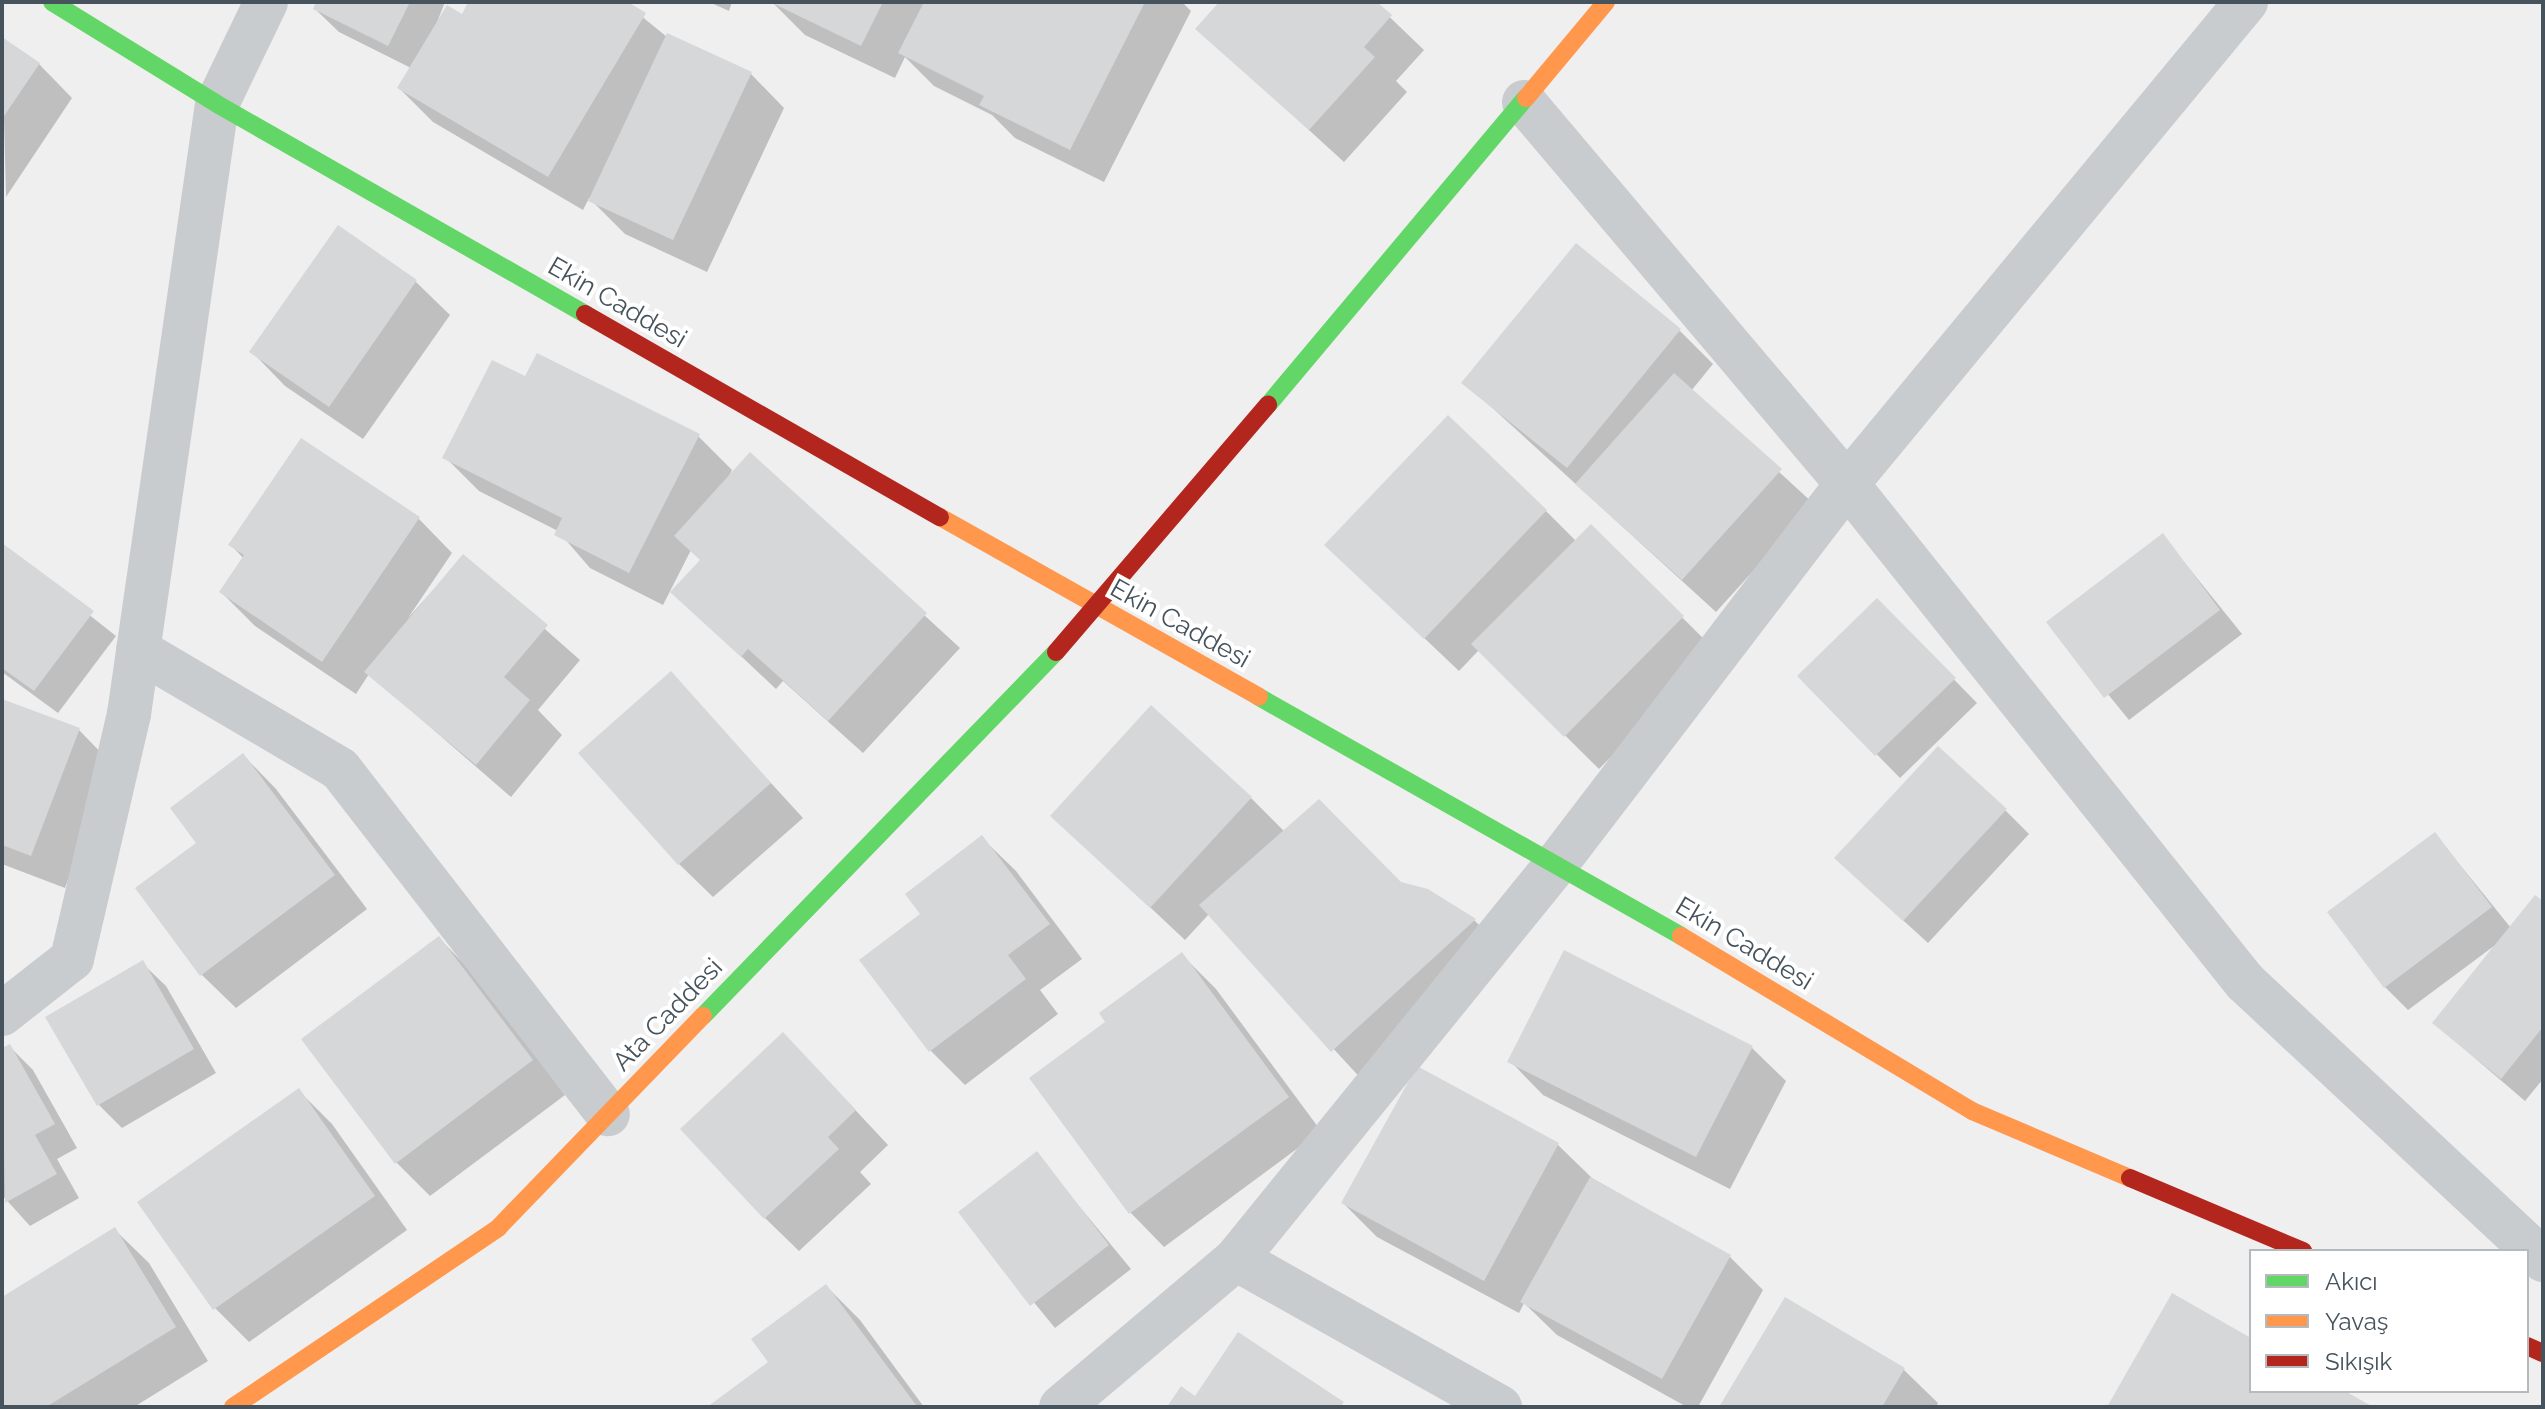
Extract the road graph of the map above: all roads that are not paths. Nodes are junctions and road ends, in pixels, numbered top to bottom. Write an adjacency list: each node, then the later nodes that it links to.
1 (52, 2): 6 (street, Ekin Caddesi)
2 (266, 2): 6 (street)
3 (2246, 2): 7 (street)
4 (1592, 7): 5 (street, Ata Caddesi)
5 (1524, 102): 7 (street); 8 (street, Ata Caddesi)
6 (217, 104): 8 (street, Ekin Caddesi); 9 (street)
7 (1847, 484): 10 (street); 15 (street)
8 (1098, 608): 10 (street, Ekin Caddesi); 12 (street, Ata Caddesi)
9 (138, 650): 11 (street); 12 (street)
10 (1558, 862): 13 (street, Ekin Caddesi); 14 (street)
11 (2, 1014)
12 (608, 1114): 16 (street, Ata Caddesi)
13 (2298, 1249)
14 (1236, 1259): 17 (street); 18 (street)
15 (2543, 1260)
16 (233, 1407)
17 (1061, 1407)
18 (1500, 1407)

